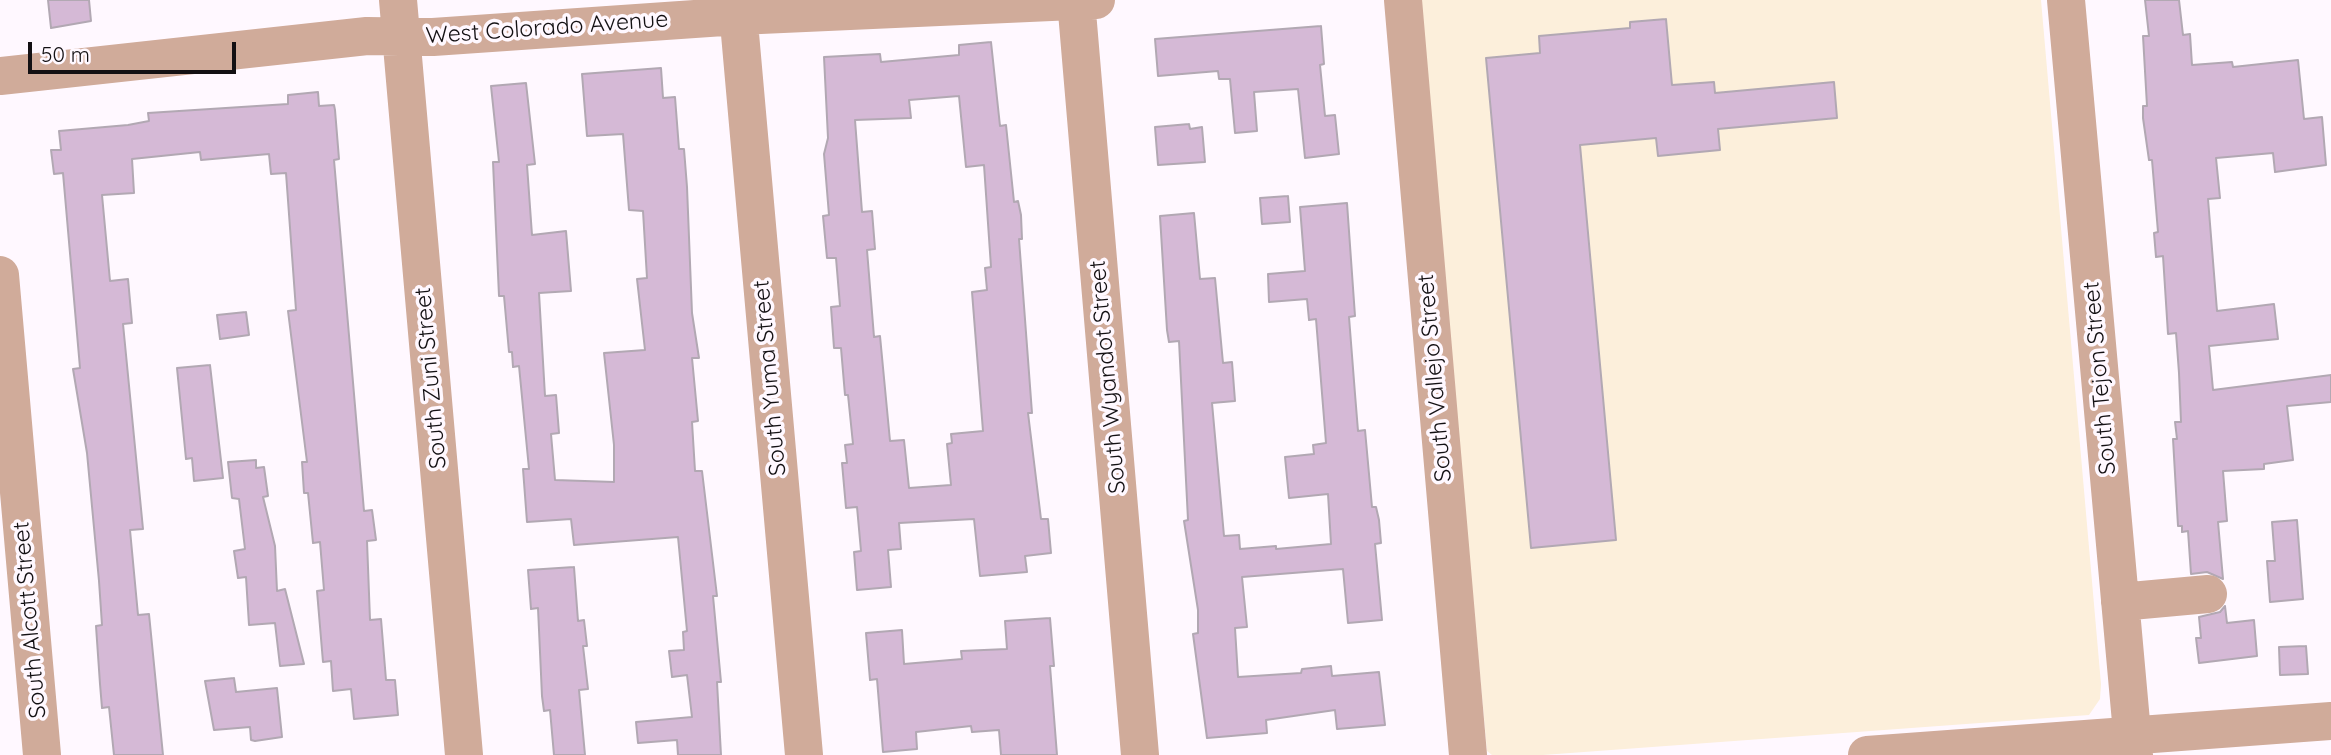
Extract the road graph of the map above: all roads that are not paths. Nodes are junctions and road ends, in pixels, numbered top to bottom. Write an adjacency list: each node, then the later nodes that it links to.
1 (1403, 0): 16 (street, South Vallejo Street)
2 (2066, 0): 9 (street, South Tejon Street)
3 (1082, 1): 4 (street, West Colorado Avenue); 15 (street, South Wyandot Street)
4 (737, 8): 5 (street, West Colorado Avenue); 14 (street, South Yuma Street)
5 (399, 19): 6 (street, West Colorado Avenue); 13 (street, South Zuni Street)
6 (0, 76)
7 (0, 275): 12 (street, South Alcott Street)
8 (2208, 594): 9 (street)
9 (2120, 602): 11 (street, South Tejon Street)
10 (2331, 721): 11 (street)
11 (2133, 745): 17 (street)
12 (42, 755)
13 (464, 755)
14 (804, 755)
15 (1140, 755)
16 (1468, 755)
17 (1867, 755)

